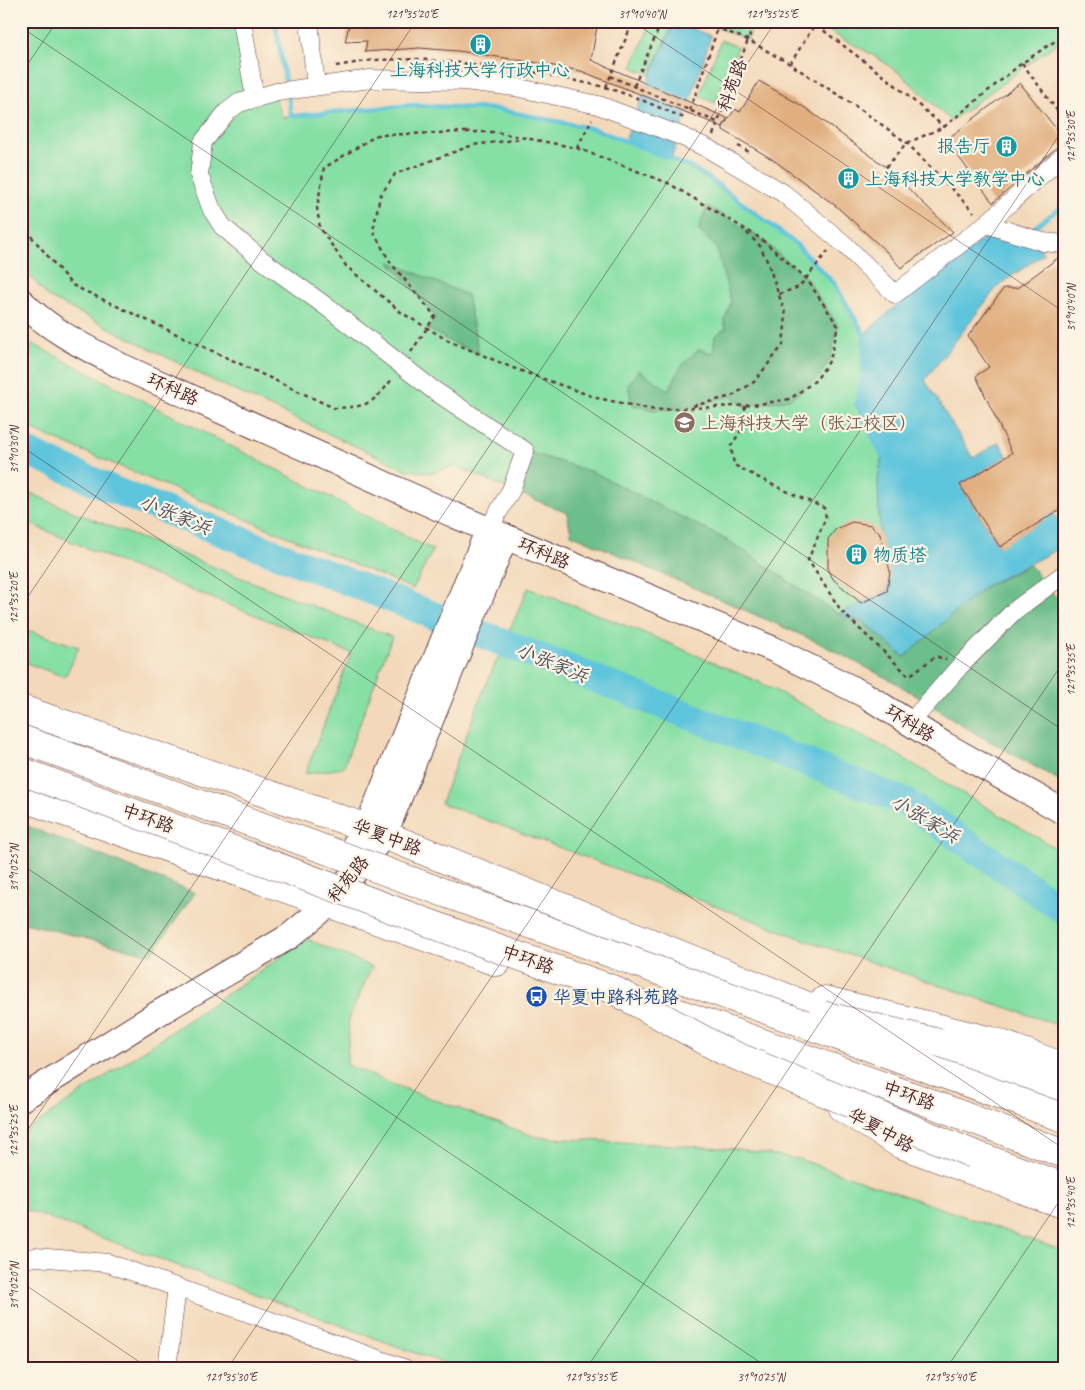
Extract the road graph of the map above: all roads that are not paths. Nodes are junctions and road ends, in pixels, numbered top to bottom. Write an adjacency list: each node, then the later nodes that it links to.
1 (242, 21): 4 (street)
2 (309, 21): 3 (street)
3 (316, 86): 4 (street); 6 (street)
4 (255, 99): 10 (street, 科苑路)
5 (1064, 155): 6 (street)
6 (986, 224): 7 (street)
7 (1064, 244)
8 (21, 300): 10 (street, 环科路)
9 (21, 320): 10 (street, 环科路)
10 (494, 540): 13 (street, 环科路); 18 (street, 环科路); 19 (street, 科苑路)
11 (1064, 574): 13 (street)
12 (21, 709): 19 (main road, 华夏中路)
13 (910, 723): 17 (street, 环科路)
14 (21, 739): 22 (main road, 中环路, bridge)
15 (21, 771): 23 (main road, 中环路, bridge)
16 (21, 797): 20 (main road, 华夏中路)
17 (1064, 812)
18 (1064, 827)
19 (376, 832): 20 (street, 科苑路); 21 (main road, 华夏中路)
20 (320, 901): 24 (main road, 华夏中路); 26 (street, 科苑路); 28 (street, 科苑路)
21 (746, 981): 25 (main road, 华夏中路); 29 (main road, 华夏中路)
22 (695, 985): 27 (main road, bridge); 30 (main road, 中环路, bridge)
23 (612, 990): 31 (main road, 中环路, bridge); 33 (main road, bridge)
24 (736, 1043): 32 (main road, 华夏中路); 34 (main road, 华夏中路)
25 (1064, 1067)
26 (21, 1082)
27 (1064, 1088)
28 (21, 1099)
29 (1064, 1106)
30 (1064, 1118)
31 (1064, 1154)
32 (1064, 1166)
33 (1064, 1187)
34 (1064, 1205)
35 (21, 1259): 36 (street)
36 (177, 1288): 37 (street); 38 (street)
37 (167, 1369)
38 (406, 1369)

